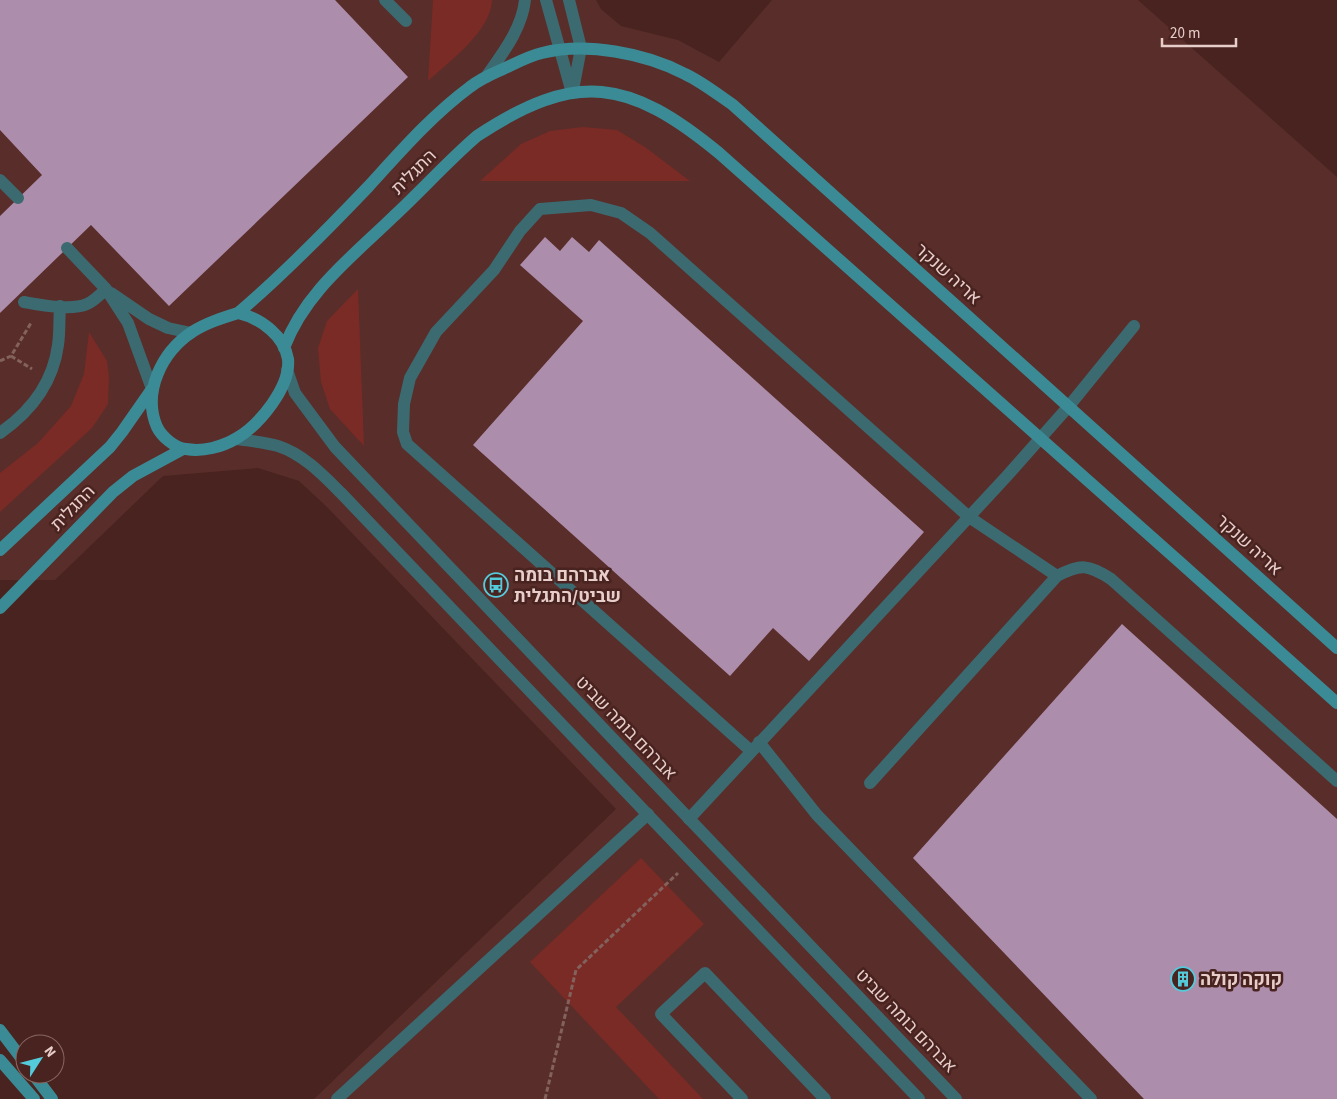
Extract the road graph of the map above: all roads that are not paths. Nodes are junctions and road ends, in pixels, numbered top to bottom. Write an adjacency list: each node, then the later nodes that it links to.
1 (385, 0): 5 (street)
2 (525, 0): 8 (street)
3 (546, 0): 7 (street)
4 (569, 0): 6 (street)
5 (406, 21)
6 (581, 48): 7 (street, אריה שנקר); 9 (street); 22 (street, אריה שנקר)
7 (559, 50): 8 (street, אריה שנקר); 9 (street)
8 (486, 77): 16 (street, התגלית)
9 (572, 93): 19 (street, התגלית); 24 (street, התגלית)
10 (0, 180): 11 (street)
11 (18, 198)
12 (67, 248): 13 (street)
13 (106, 289): 15 (street); 18 (street); 21 (street)
14 (24, 302): 15 (street)
15 (60, 306): 23 (street)
16 (238, 313): 18 (street); 19 (street)
17 (1134, 326): 22 (street)
18 (191, 333): 21 (street)
19 (284, 348): 20 (street)
20 (288, 370): 25 (street); 37 (street, אברהם בומה שביט)
21 (152, 388): 26 (street); 28 (street, התגלית)
22 (1069, 406): 24 (street); 31 (street, אריה שנקר)
23 (0, 433)
24 (1040, 438): 27 (street); 32 (street)
25 (236, 439): 26 (street); 36 (street)
26 (183, 449): 30 (street, התגלית)
27 (969, 517): 29 (street); 33 (street); 33 (street)
28 (0, 550)
29 (1057, 576): 34 (street); 35 (street)
30 (0, 608)
31 (1337, 648)
32 (1337, 703)
33 (755, 747): 37 (street); 49 (street)
34 (1337, 780)
35 (870, 783)
36 (648, 814): 44 (street); 47 (street)
37 (689, 819): 48 (street, אברהם בומה שביט)
38 (0, 1030): 39 (street)
39 (15, 1050)
40 (0, 1060): 42 (street)
41 (41, 1084): 43 (street)
42 (34, 1099)
43 (52, 1099)
44 (338, 1099)
45 (742, 1099): 46 (street)
46 (825, 1099)
47 (919, 1099)
48 (956, 1099)
49 (1091, 1099)

